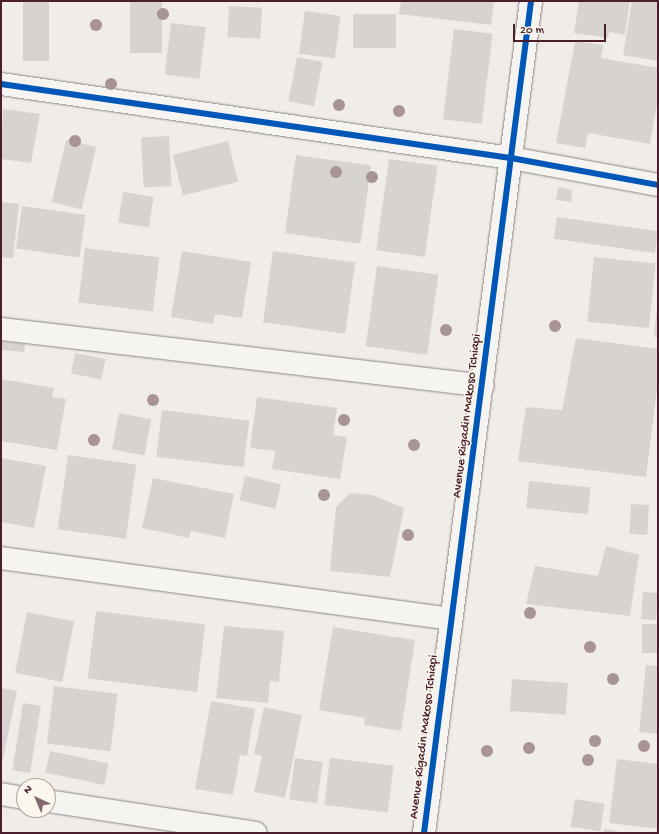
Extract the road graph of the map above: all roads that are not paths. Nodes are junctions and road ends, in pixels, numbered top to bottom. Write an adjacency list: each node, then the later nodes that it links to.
1 (531, 1): 3 (street, Avenue Rigadin Makoso Tchiapi)
2 (1, 84): 3 (street)
3 (511, 158): 4 (street); 6 (street, Avenue Rigadin Makoso Tchiapi)
4 (658, 185)
5 (1, 329): 6 (street)
6 (483, 386): 8 (street, Avenue Rigadin Makoso Tchiapi)
7 (1, 558): 8 (street)
8 (451, 619): 13 (street, Avenue Rigadin Makoso Tchiapi)
9 (1, 794): 10 (street)
10 (16, 797)
11 (56, 802): 12 (street)
12 (256, 833)
13 (424, 833)

